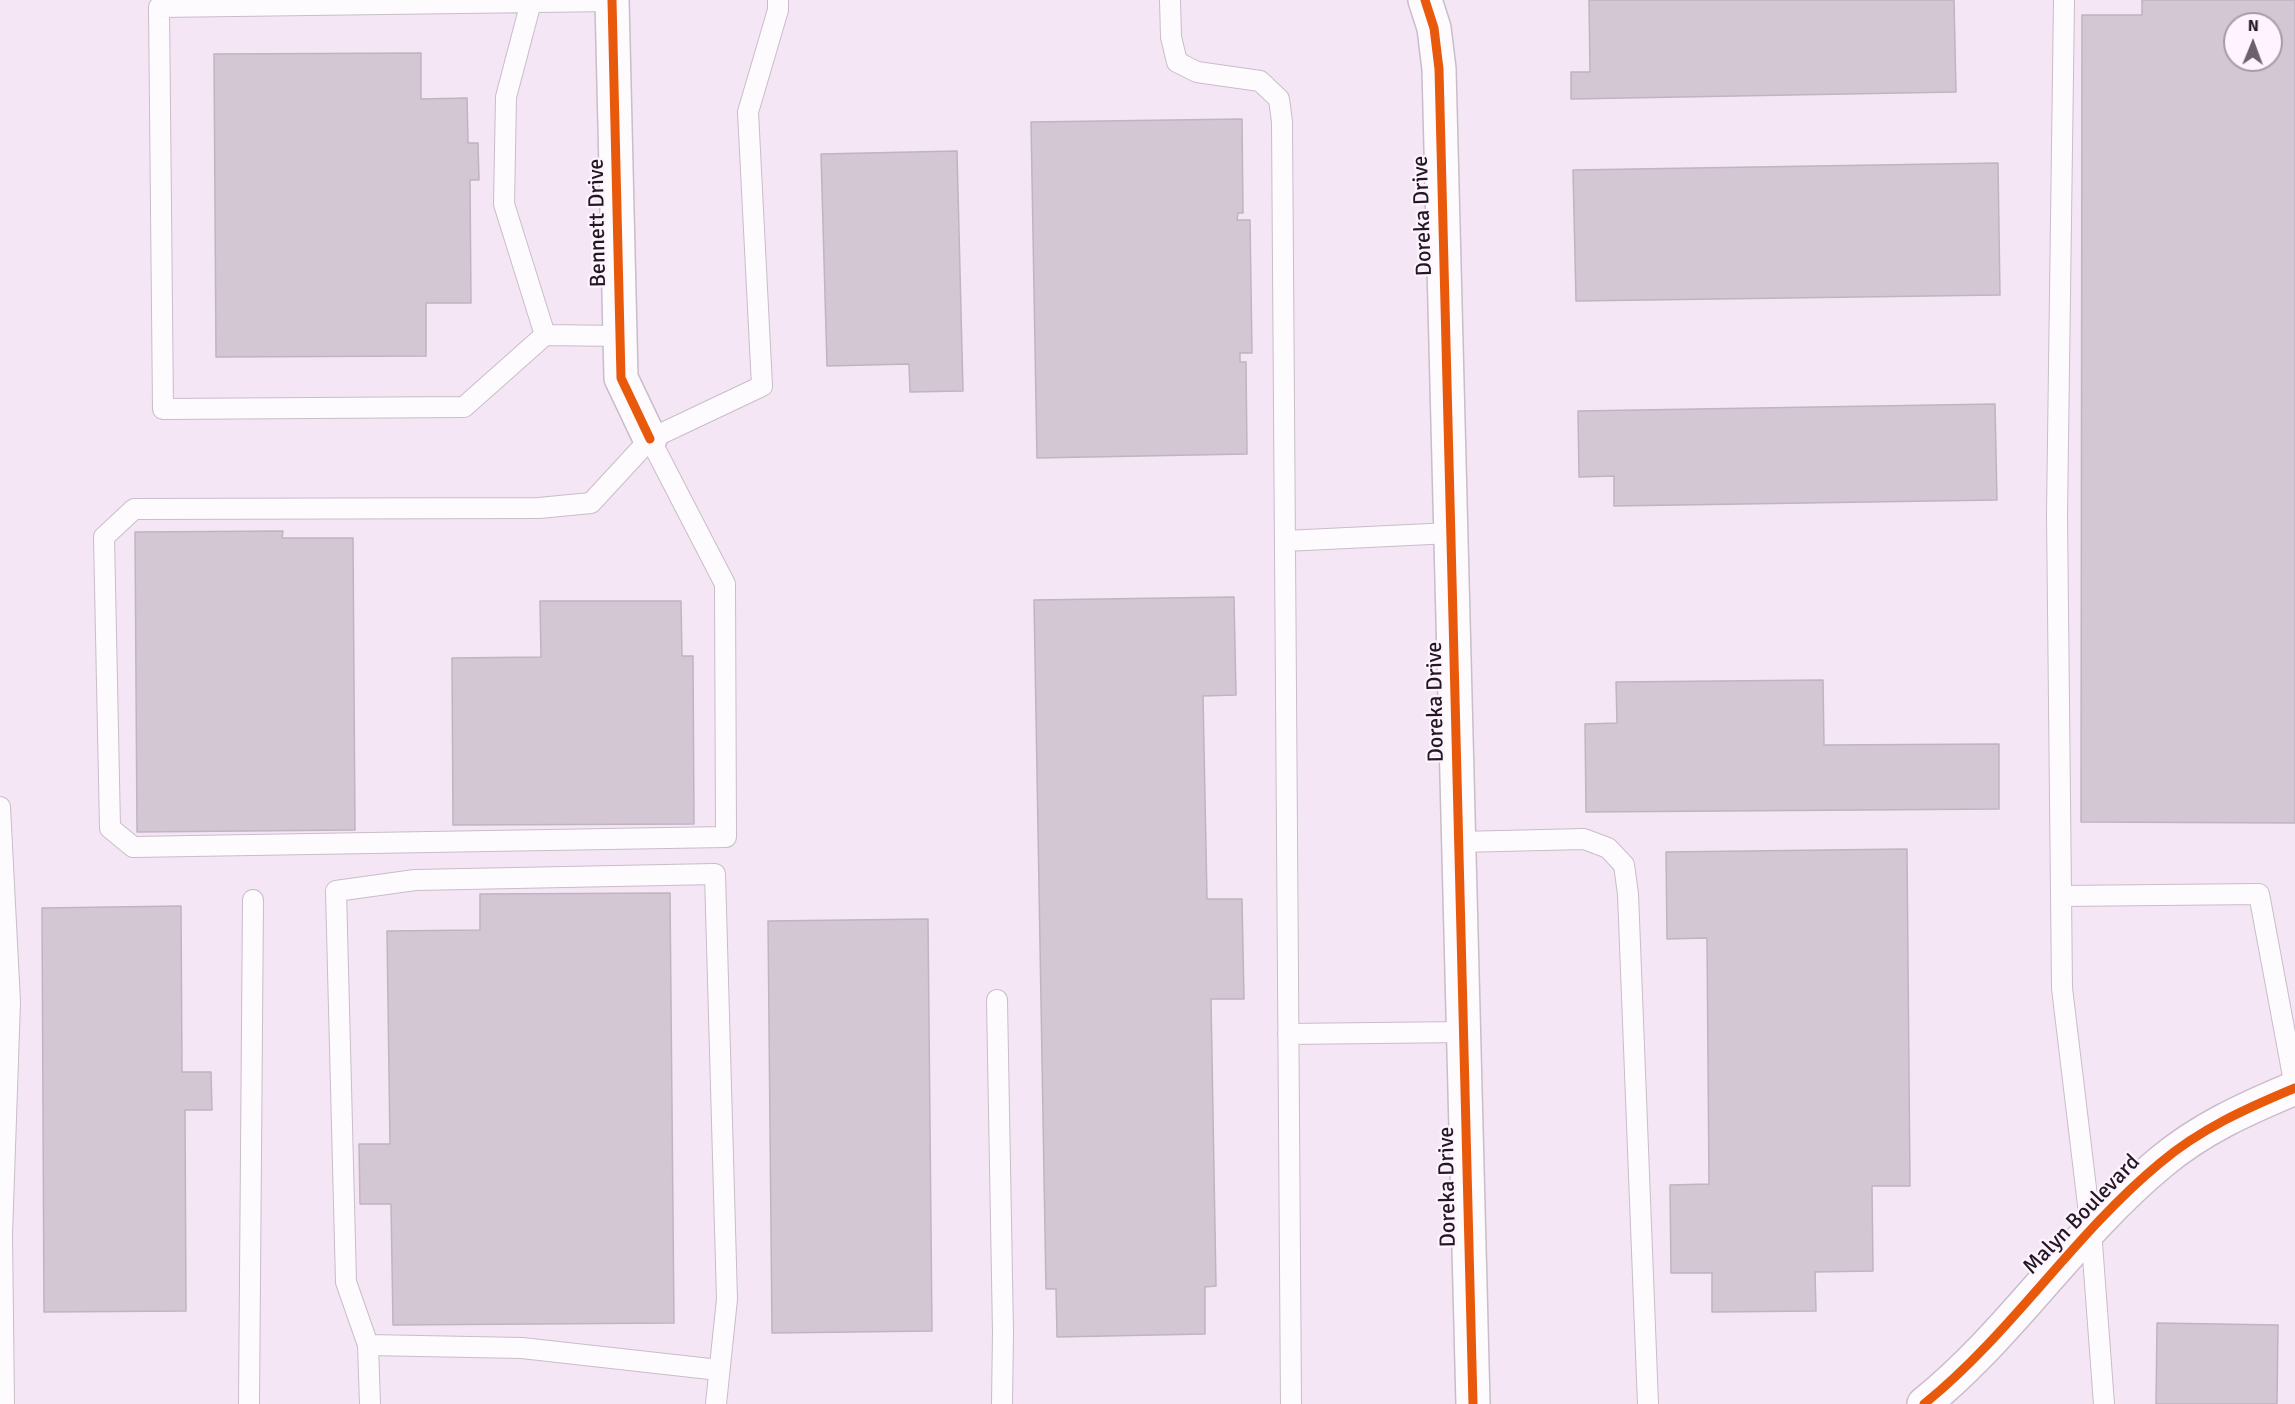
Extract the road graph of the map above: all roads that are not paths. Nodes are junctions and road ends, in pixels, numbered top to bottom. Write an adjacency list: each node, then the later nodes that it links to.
1 (612, 0): 6 (lane); 8 (street, Bennett Drive)
2 (778, 0): 9 (lane)
3 (1170, 0): 11 (lane)
4 (1425, 0): 10 (street, Doreka Drive)
5 (2064, 0): 14 (lane)
6 (531, 2): 7 (lane); 7 (lane)
7 (545, 335): 8 (lane)
8 (620, 336): 9 (street, Bennett Drive)
9 (650, 439): 9 (lane)
10 (1451, 533): 11 (lane); 13 (street, Doreka Drive)
11 (1285, 541): 18 (lane)
12 (0, 807): 23 (lane)
13 (1459, 842): 17 (street, Doreka Drive); 30 (lane)
14 (2061, 896): 19 (lane); 20 (lane)
15 (253, 900): 24 (lane)
16 (997, 1000): 27 (lane)
17 (1464, 1032): 18 (lane); 29 (street, Doreka Drive)
18 (1288, 1034): 28 (lane)
19 (2295, 1088): 20 (street, Malyn Boulevard)
20 (2091, 1230): 31 (street, Malyn Boulevard); 32 (lane)
21 (369, 1345): 22 (lane); 22 (lane); 25 (lane)
22 (719, 1370): 26 (lane)
23 (4, 1404)
24 (249, 1404)
25 (370, 1404)
26 (716, 1404)
27 (1002, 1404)
28 (1291, 1404)
29 (1473, 1404)
30 (1648, 1404)
31 (1924, 1404)
32 (2104, 1404)

